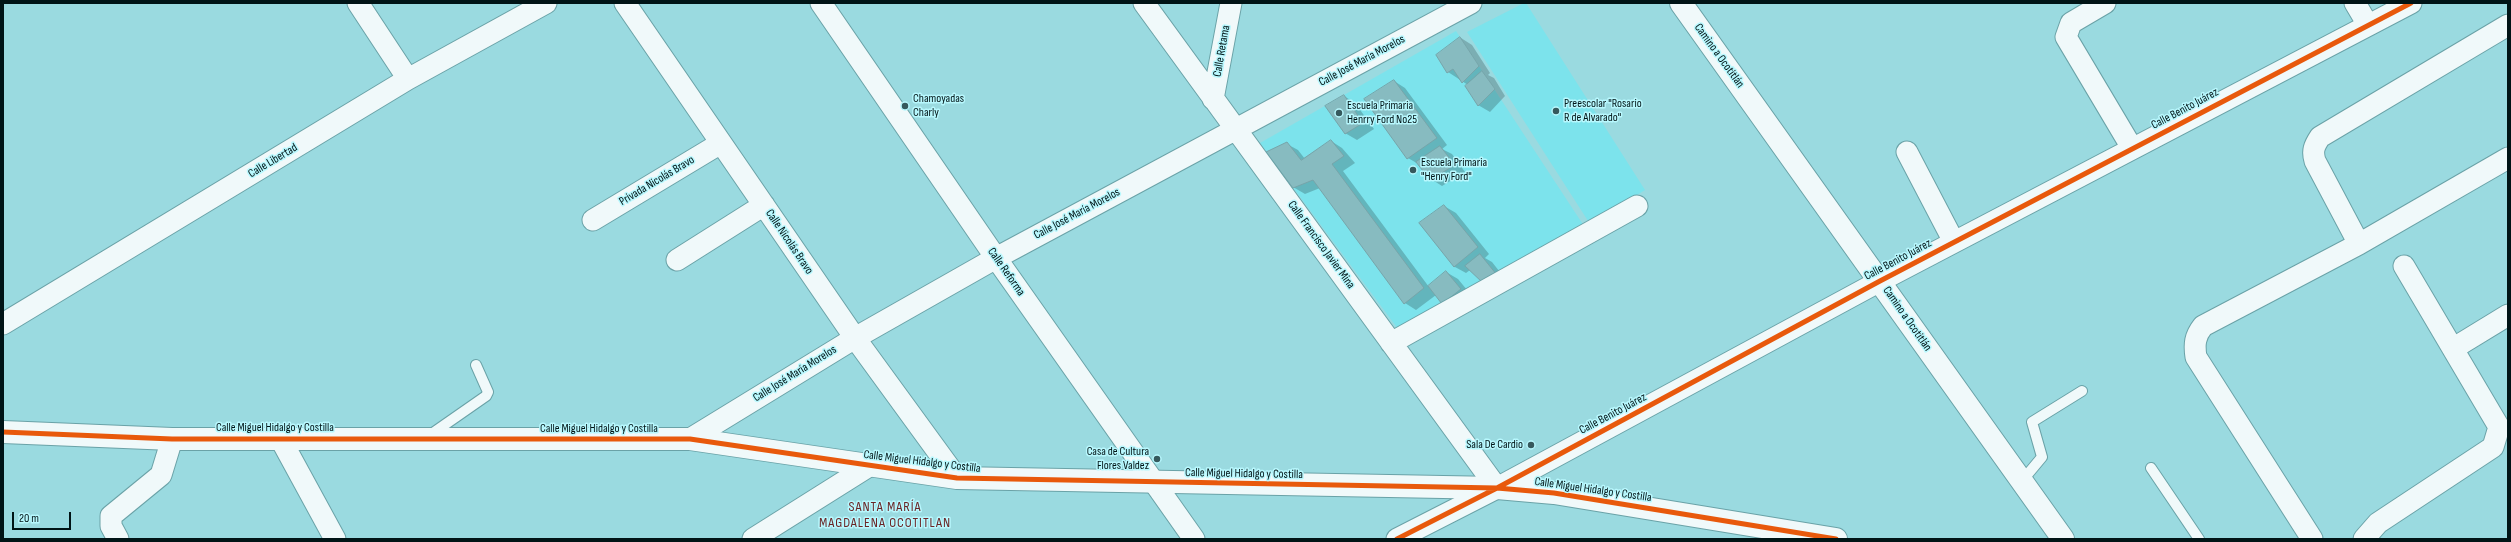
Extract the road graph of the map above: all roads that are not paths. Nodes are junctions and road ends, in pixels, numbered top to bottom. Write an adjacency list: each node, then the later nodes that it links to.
1 (358, 3): 14 (street)
2 (546, 3): 14 (street, Calle Libertad)
3 (625, 3): 17 (street, Calle Nicolás Bravo)
4 (820, 3): 26 (street, Calle Reforma)
5 (1144, 3): 15 (street, Calle Francisco Javier Mina)
6 (1231, 3): 15 (street, Calle Retama)
7 (1471, 3): 16 (street, Calle José María Morelos)
8 (1681, 3): 29 (street, Camino a Ocotitlán)
9 (2105, 3): 18 (street)
10 (2355, 3): 12 (street)
11 (2411, 3): 12 (street, Calle Benito Juárez)
12 (2368, 25): 18 (street, Calle Benito Juárez)
13 (2508, 25): 25 (street)
14 (408, 79): 31 (street, Calle Libertad)
15 (1213, 99): 16 (street, Calle Francisco Javier Mina)
16 (1237, 128): 26 (street, Calle José María Morelos); 33 (street, Calle Francisco Javier Mina)
17 (721, 143): 21 (street, Calle Nicolás Bravo); 23 (street, Privada Nicolás Bravo)
18 (2132, 148): 24 (street, Calle Benito Juárez)
19 (1907, 152): 24 (street)
20 (2508, 158): 25 (street)
21 (764, 205): 27 (street); 32 (street, Calle Nicolás Bravo)
22 (1637, 206): 33 (street)
23 (593, 220)
24 (1954, 242): 29 (street, Calle Benito Juárez)
25 (2359, 244): 56 (street)
26 (996, 258): 32 (street, Calle José María Morelos); 46 (street, Calle Reforma)
27 (677, 260)
28 (2404, 266): 34 (street)
29 (1880, 281): 45 (street, Camino a Ocotitlán); 47 (street, Calle Benito Juárez)
30 (2508, 315): 34 (street)
31 (3, 324)
32 (855, 338): 41 (street, Calle José María Morelos); 44 (street, Calle Nicolás Bravo)
33 (1391, 343): 47 (street, Calle Francisco Javier Mina)
34 (2454, 348): 57 (street)
35 (476, 364): 39 (lane)
36 (2082, 391): 45 (lane)
37 (3, 432): 40 (street, Calle Miguel Hidalgo y Costilla)
38 (280, 438): 39 (street, Calle Miguel Hidalgo y Costilla); 40 (street, Calle Miguel Hidalgo y Costilla); 49 (street)
39 (424, 438): 41 (street, Calle Miguel Hidalgo y Costilla)
40 (172, 439): 48 (street)
41 (690, 439): 42 (street, Calle Miguel Hidalgo y Costilla)
42 (869, 466): 44 (street, Calle Miguel Hidalgo y Costilla); 50 (street)
43 (2151, 468): 55 (lane)
44 (957, 478): 46 (street, Calle Miguel Hidalgo y Costilla)
45 (2022, 481): 54 (street, Camino a Ocotitlán)
46 (1154, 483): 47 (street, Calle Miguel Hidalgo y Costilla); 51 (street, Calle Reforma)
47 (1497, 488): 52 (street, Calle Benito Juárez); 53 (street, Calle Miguel Hidalgo y Costilla)
48 (118, 539)
49 (335, 539)
50 (753, 539)
51 (1194, 539)
52 (1397, 539)
53 (1836, 539)
54 (2063, 539)
55 (2199, 539)
56 (2312, 539)
57 (2364, 539)

